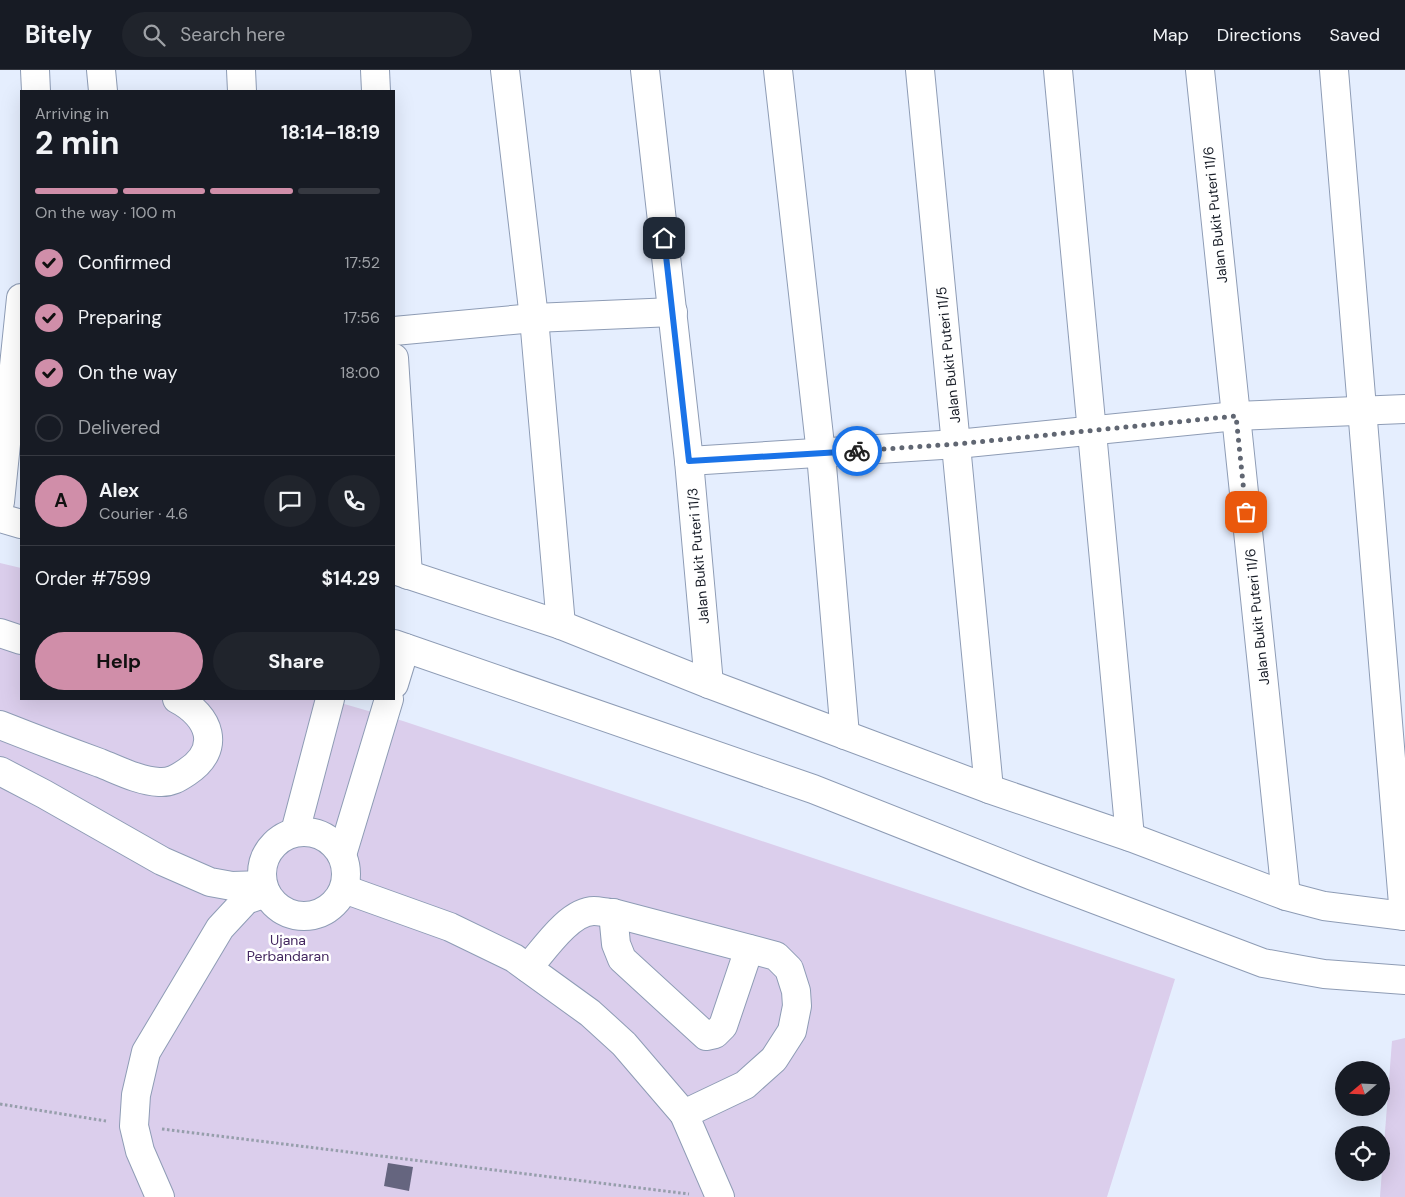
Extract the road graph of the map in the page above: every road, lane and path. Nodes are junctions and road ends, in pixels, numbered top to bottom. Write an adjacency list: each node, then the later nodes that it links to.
1 (35, 70): 12 (street)
2 (101, 70): 13 (street)
3 (241, 70): 14 (street)
4 (375, 70): 15 (street)
5 (504, 70): 18 (street)
6 (645, 70): 17 (street, Jalan Bukit Puteri 11/3)
7 (778, 70): 26 (street)
8 (920, 70): 25 (street, Jalan Bukit Puteri 11/5)
9 (1058, 70): 24 (street)
10 (1200, 70): 23 (street, Jalan Bukit Puteri 11/6)
11 (1334, 70): 22 (street)
12 (36, 90)
13 (103, 90)
14 (242, 90)
15 (376, 90)
16 (20, 308): 28 (street)
17 (673, 312): 18 (street); 27 (street, Jalan Bukit Puteri 11/3)
18 (534, 318): 19 (street); 32 (street)
19 (395, 332)
20 (395, 389): 31 (street)
21 (1405, 409): 22 (street)
22 (1362, 411): 23 (street); 52 (street)
23 (1236, 416): 24 (street); 50 (street, Jalan Bukit Puteri 11/6)
24 (1093, 430): 25 (street); 46 (street)
25 (957, 444): 26 (street); 44 (street, Jalan Bukit Puteri 11/5)
26 (821, 454): 27 (street); 42 (street)
27 (689, 461): 37 (street, Jalan Bukit Puteri 11/3)
28 (0, 502)
29 (0, 518): 30 (street)
30 (20, 524)
31 (401, 572): 32 (street)
32 (560, 625): 37 (street)
33 (0, 632): 34 (street)
34 (20, 640)
35 (399, 646): 36 (street); 55 (street)
36 (395, 676)
37 (709, 684): 42 (street)
38 (179, 700): 41 (street)
39 (330, 700): 45 (street)
40 (389, 700): 47 (street)
41 (0, 725)
42 (845, 735): 44 (street)
43 (0, 771): 48 (street)
44 (989, 789): 46 (street)
45 (295, 832): 47 (street); 48 (street)
46 (1130, 837): 50 (street)
47 (342, 855): 49 (street)
48 (265, 889): 49 (street); 58 (street)
49 (344, 889): 54 (street)
50 (1286, 896): 52 (street)
51 (613, 913): 53 (street); 53 (street); 54 (street)
52 (1404, 916)
53 (749, 949): 57 (street)
54 (528, 968): 57 (street)
55 (1405, 980)
56 (0, 1104): 58 (path)
57 (684, 1114): 59 (street)
58 (134, 1126): 59 (path); 60 (street)
59 (707, 1196)
60 (160, 1197)

